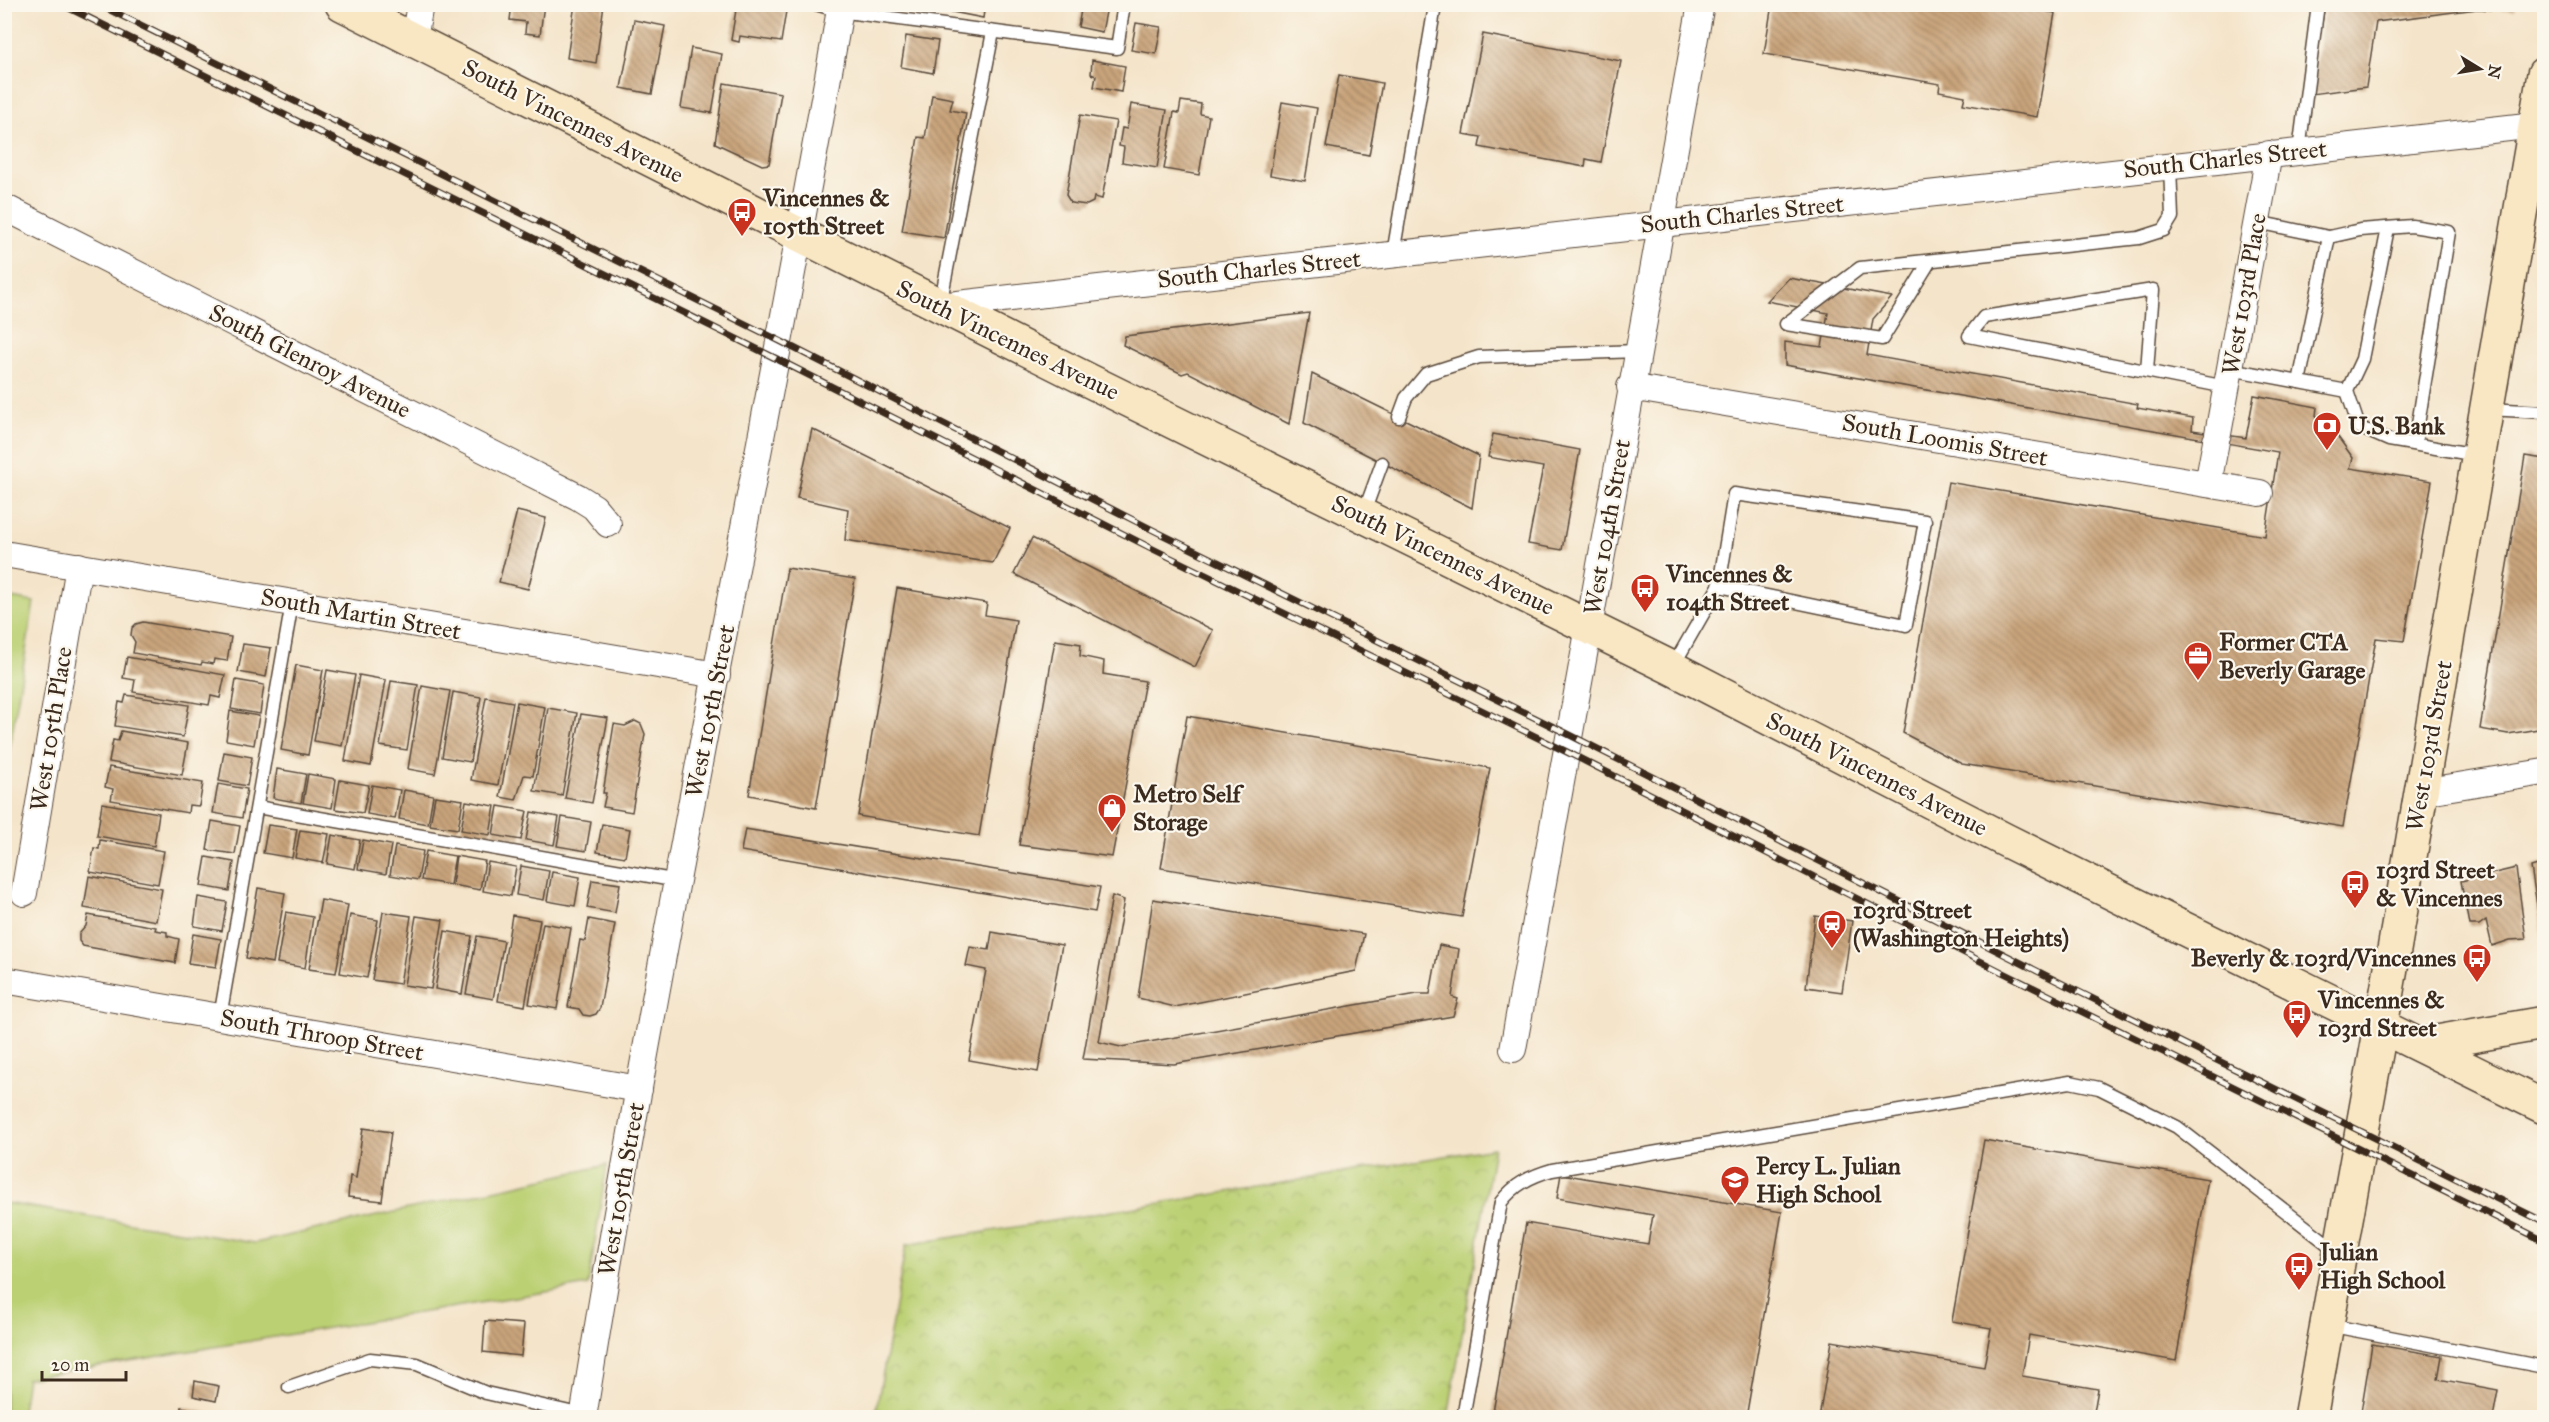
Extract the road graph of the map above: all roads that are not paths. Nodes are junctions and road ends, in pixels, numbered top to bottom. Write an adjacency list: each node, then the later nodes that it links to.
1 (342, 4): 9 (main road, South Vincennes Avenue)
2 (420, 4): 9 (street)
3 (1124, 4): 8 (lane)
4 (1701, 4): 17 (street, West 104th Street)
5 (2318, 4): 12 (lane)
6 (1435, 6): 21 (lane)
7 (832, 7): 8 (lane); 19 (street, West 105th Street)
8 (993, 32): 23 (lane)
9 (414, 40): 19 (main road, South Vincennes Avenue)
10 (2544, 74): 11 (main road, West 103rd Street)
11 (2540, 124): 12 (street, South Charles Street); 30 (main road, West 103rd Street)
12 (2299, 151): 13 (street, South Charles Street)
13 (2269, 154): 14 (street, South Charles Street); 16 (street, West 103rd Place)
14 (2170, 165): 17 (street, South Charles Street); 22 (lane)
15 (4, 207): 39 (street, South Glenroy Avenue)
16 (2257, 222): 20 (lane); 26 (street, West 103rd Place)
17 (1660, 224): 21 (street, South Charles Street); 24 (street, West 104th Street)
18 (2388, 228): 20 (lane); 29 (lane); 33 (lane)
19 (800, 236): 23 (main road, South Vincennes Avenue); 46 (street, West 105th Street)
20 (2329, 237): 27 (lane)
21 (1393, 254): 23 (street, South Charles Street)
22 (1930, 261): 22 (lane)
23 (940, 306): 38 (main road, South Vincennes Avenue)
24 (1637, 351): 28 (street, West 104th Street); 32 (lane)
25 (2147, 371): 25 (lane); 26 (lane)
26 (2228, 378): 27 (lane); 36 (street, West 103rd Place)
27 (2299, 382): 29 (lane)
28 (1630, 387): 36 (street, South Loomis Street); 44 (street, West 104th Street)
29 (2347, 391): 33 (lane)
30 (2487, 408): 31 (lane); 34 (main road, West 103rd Street)
31 (2544, 412)
32 (1399, 417)
33 (2415, 443): 34 (lane)
34 (2479, 455): 48 (main road, West 103rd Street)
35 (1382, 463): 38 (lane)
36 (2208, 484): 37 (street, South Loomis Street)
37 (2260, 493)
38 (1363, 516): 44 (main road, South Vincennes Avenue)
39 (608, 524)
40 (4, 554): 41 (street, South Martin Street)
41 (79, 566): 43 (street, South Martin Street); 51 (street, West 105th Place)
42 (1719, 586): 42 (lane); 45 (lane)
43 (292, 603): 46 (street, South Martin Street); 49 (lane)
44 (1590, 627): 45 (main road, South Vincennes Avenue); 57 (street, West 104th Street)
45 (1672, 668): 55 (main road, South Vincennes Avenue)
46 (717, 675): 50 (street, West 105th Street)
47 (2544, 772): 48 (street)
48 (2421, 792): 55 (main road, West 103rd Street)
49 (257, 807): 50 (lane); 53 (lane)
50 (678, 881): 58 (street, West 105th Street)
51 (24, 892)
52 (4, 980): 53 (street, South Throop Street)
53 (220, 1017): 58 (street, South Throop Street)
54 (2544, 1023): 56 (main road)
55 (2381, 1026): 56 (main road, South Vincennes Avenue); 60 (main road, West 103rd Street)
56 (2420, 1045): 59 (main road, South Vincennes Avenue)
57 (1513, 1049)
58 (639, 1089): 64 (street, West 105th Street)
59 (2544, 1107)
60 (2339, 1253): 61 (main road, West 103rd Street); 65 (lane)
61 (2327, 1325): 62 (lane); 66 (main road, West 103rd Street)
62 (2544, 1367)
63 (289, 1387): 64 (lane)
64 (583, 1416)
65 (1463, 1418)
66 (2310, 1418)

